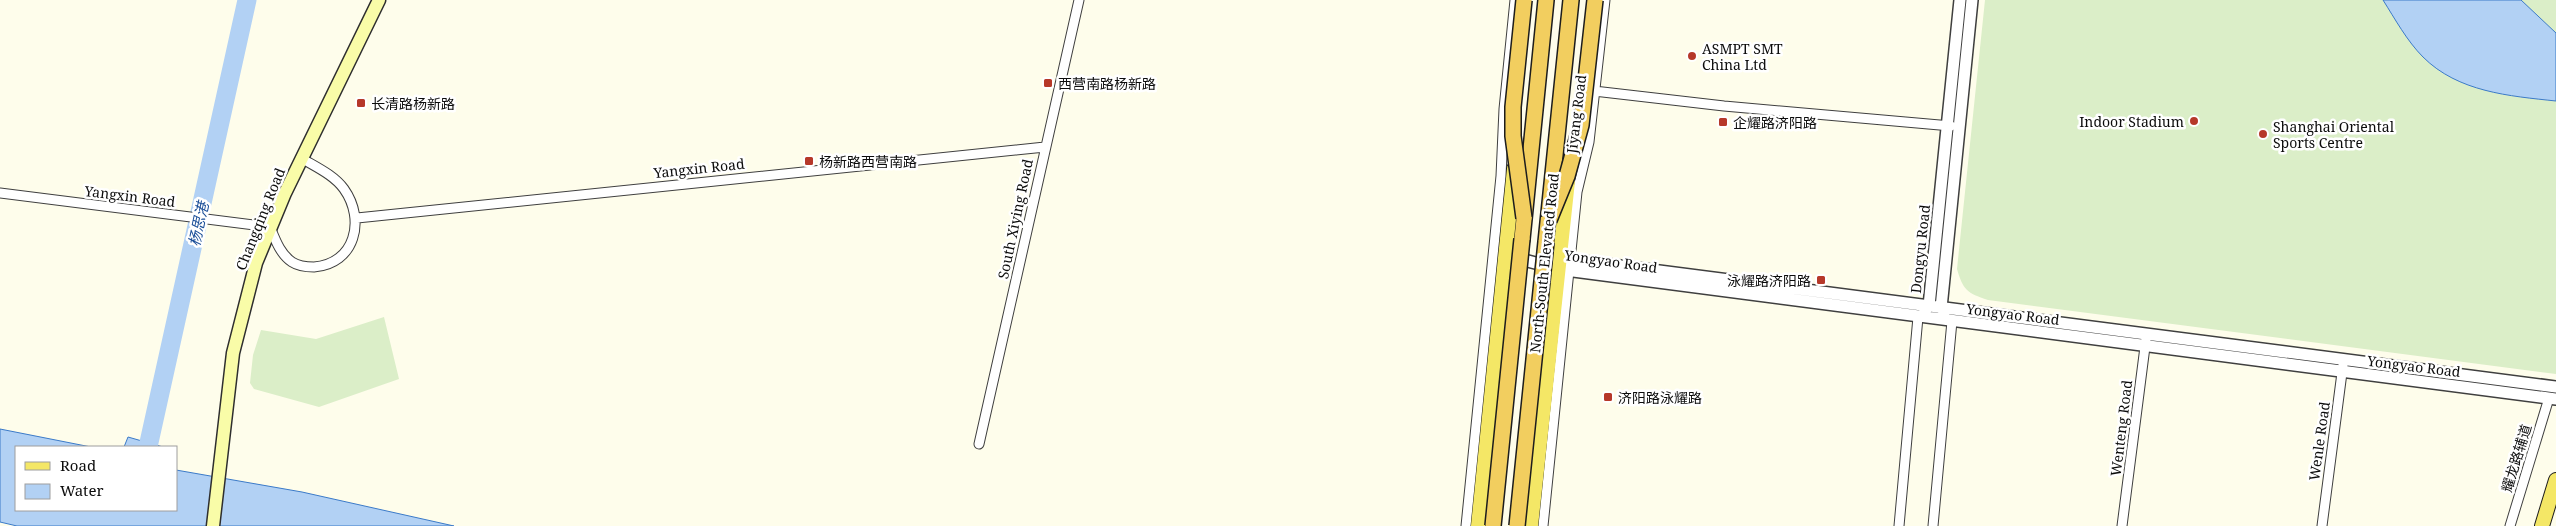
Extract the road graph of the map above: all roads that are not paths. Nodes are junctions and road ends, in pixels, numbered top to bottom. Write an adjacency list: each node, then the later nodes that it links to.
1 (379, 0): 16 (main road, Changqing Road)
2 (1079, 0): 15 (street, South Xiying Road)
3 (1514, 0): 37 (street)
4 (1524, 0): 19 (highway, bridge)
5 (1531, 0): 22 (main road)
6 (1546, 0): 19 (highway, North-South Elevated Road, bridge)
7 (1571, 0): 20 (highway, North-South Elevated Road, bridge)
8 (1589, 0): 23 (main road, Jiyang Road)
9 (1596, 0): 20 (highway, bridge)
10 (1605, 0): 13 (street)
11 (1960, 0): 14 (street, Dongyu Road)
12 (1972, 0): 14 (street, Dongyu Road)
13 (1594, 91): 14 (street); 23 (street)
14 (1953, 126): 24 (street, Dongyu Road); 25 (street, Dongyu Road)
15 (1044, 147): 18 (street, Yangxin Road); 34 (street, South Xiying Road)
16 (301, 158): 18 (street); 21 (main road, Changqing Road)
17 (0, 194): 21 (street, Yangxin Road)
18 (357, 218): 21 (street)
19 (1524, 218): 39 (highway, North-South Elevated Road, bridge)
20 (1549, 220): 40 (highway, North-South Elevated Road, bridge)
21 (270, 227): 36 (main road, Changqing Road)
22 (1506, 256): 23 (street, Yongyao Road); 38 (main road)
23 (1564, 264): 24 (street, Yongyao Road); 26 (street, Yongyao Road); 41 (main road, Jiyang Road); 42 (street)
24 (1929, 306): 25 (street, Yongyao Road); 26 (street, Dongyu Road)
25 (1941, 308): 27 (street); 28 (street, Yongyao Road)
26 (1918, 317): 27 (street, Yongyao Road); 43 (street)
27 (1952, 321): 29 (street, Yongyao Road); 44 (street)
28 (2147, 334): 29 (street, Wenteng Road); 30 (street, Yongyao Road)
29 (2146, 346): 31 (street, Yongyao Road); 45 (street, Wenteng Road)
30 (2344, 360): 31 (street, Wenle Road); 32 (street, Yongyao Road)
31 (2342, 372): 33 (street, Yongyao Road); 46 (street, Wenle Road)
32 (2556, 387)
33 (2552, 399): 47 (street, 耀龙路辅道)
34 (979, 444)
35 (2556, 480): 48 (main road)
36 (214, 526)
37 (1466, 526)
38 (1478, 526)
39 (1493, 526)
40 (1517, 526)
41 (1531, 526)
42 (1543, 526)
43 (1899, 526)
44 (1933, 526)
45 (2122, 526)
46 (2322, 526)
47 (2510, 526)
48 (2542, 526)

